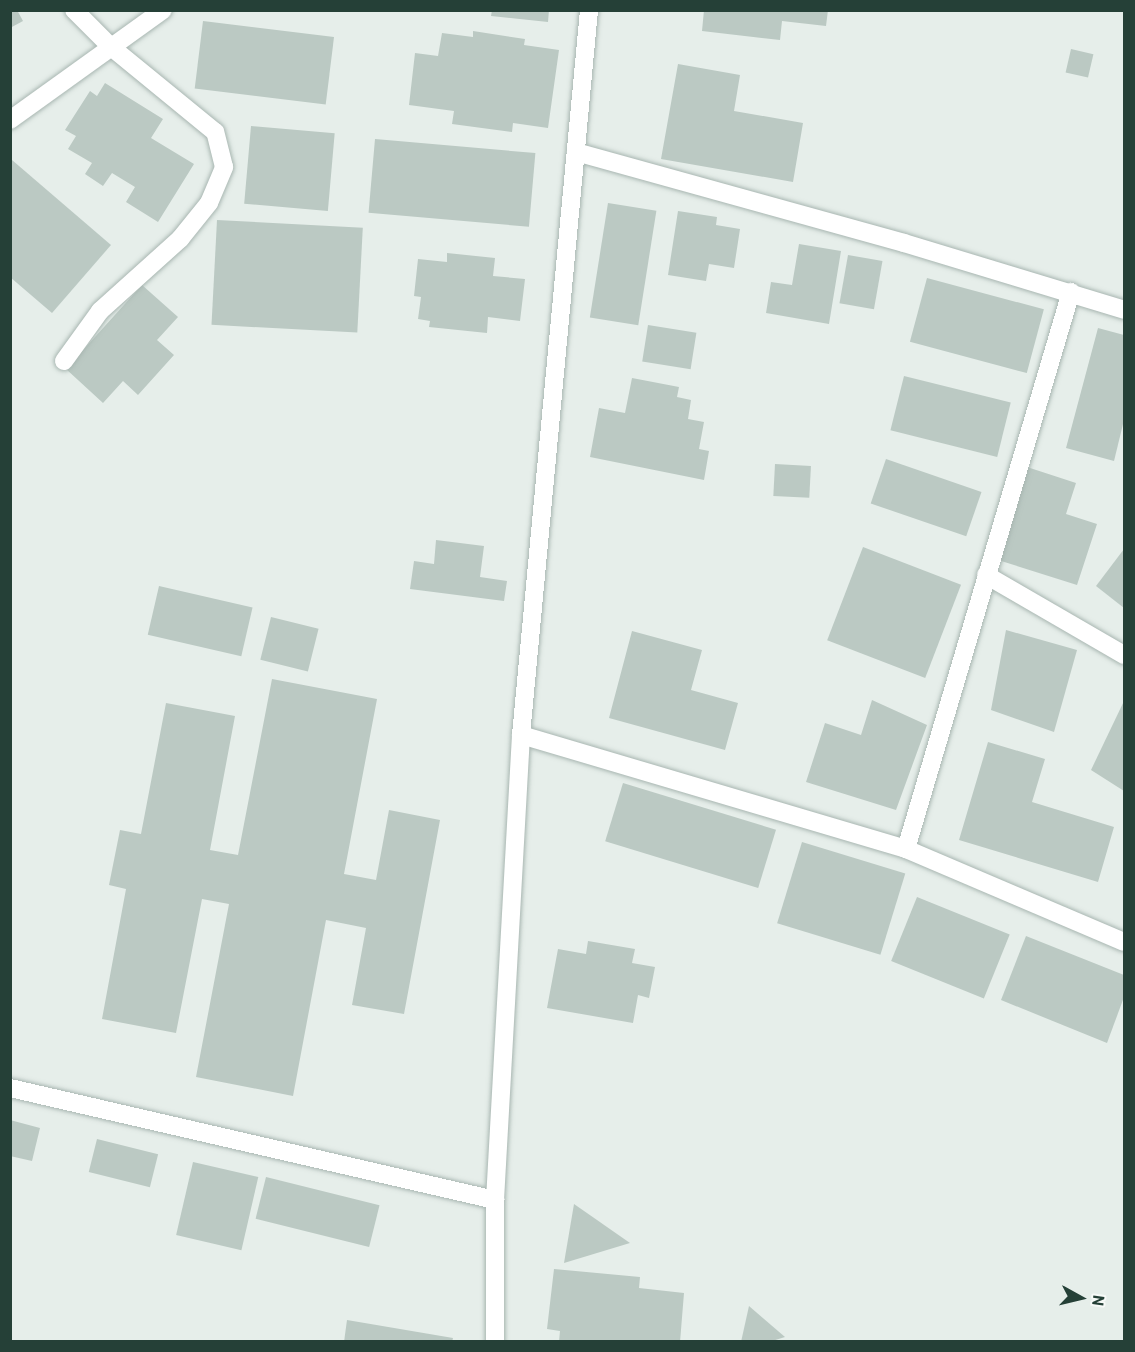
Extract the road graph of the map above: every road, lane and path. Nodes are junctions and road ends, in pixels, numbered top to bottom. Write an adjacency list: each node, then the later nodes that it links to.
1 (74, 10): 4 (street)
2 (163, 10): 4 (street)
3 (589, 10): 6 (street)
4 (111, 46): 5 (street); 9 (street)
5 (10, 120)
6 (576, 152): 7 (street); 12 (street)
7 (1071, 292): 8 (street); 10 (street)
8 (1125, 310)
9 (64, 361)
10 (986, 576): 11 (street); 13 (street)
11 (1125, 656)
12 (521, 735): 13 (street); 16 (street)
13 (906, 849): 14 (street)
14 (1125, 942)
15 (10, 1088): 16 (street)
16 (495, 1200): 17 (street)
17 (495, 1341)

